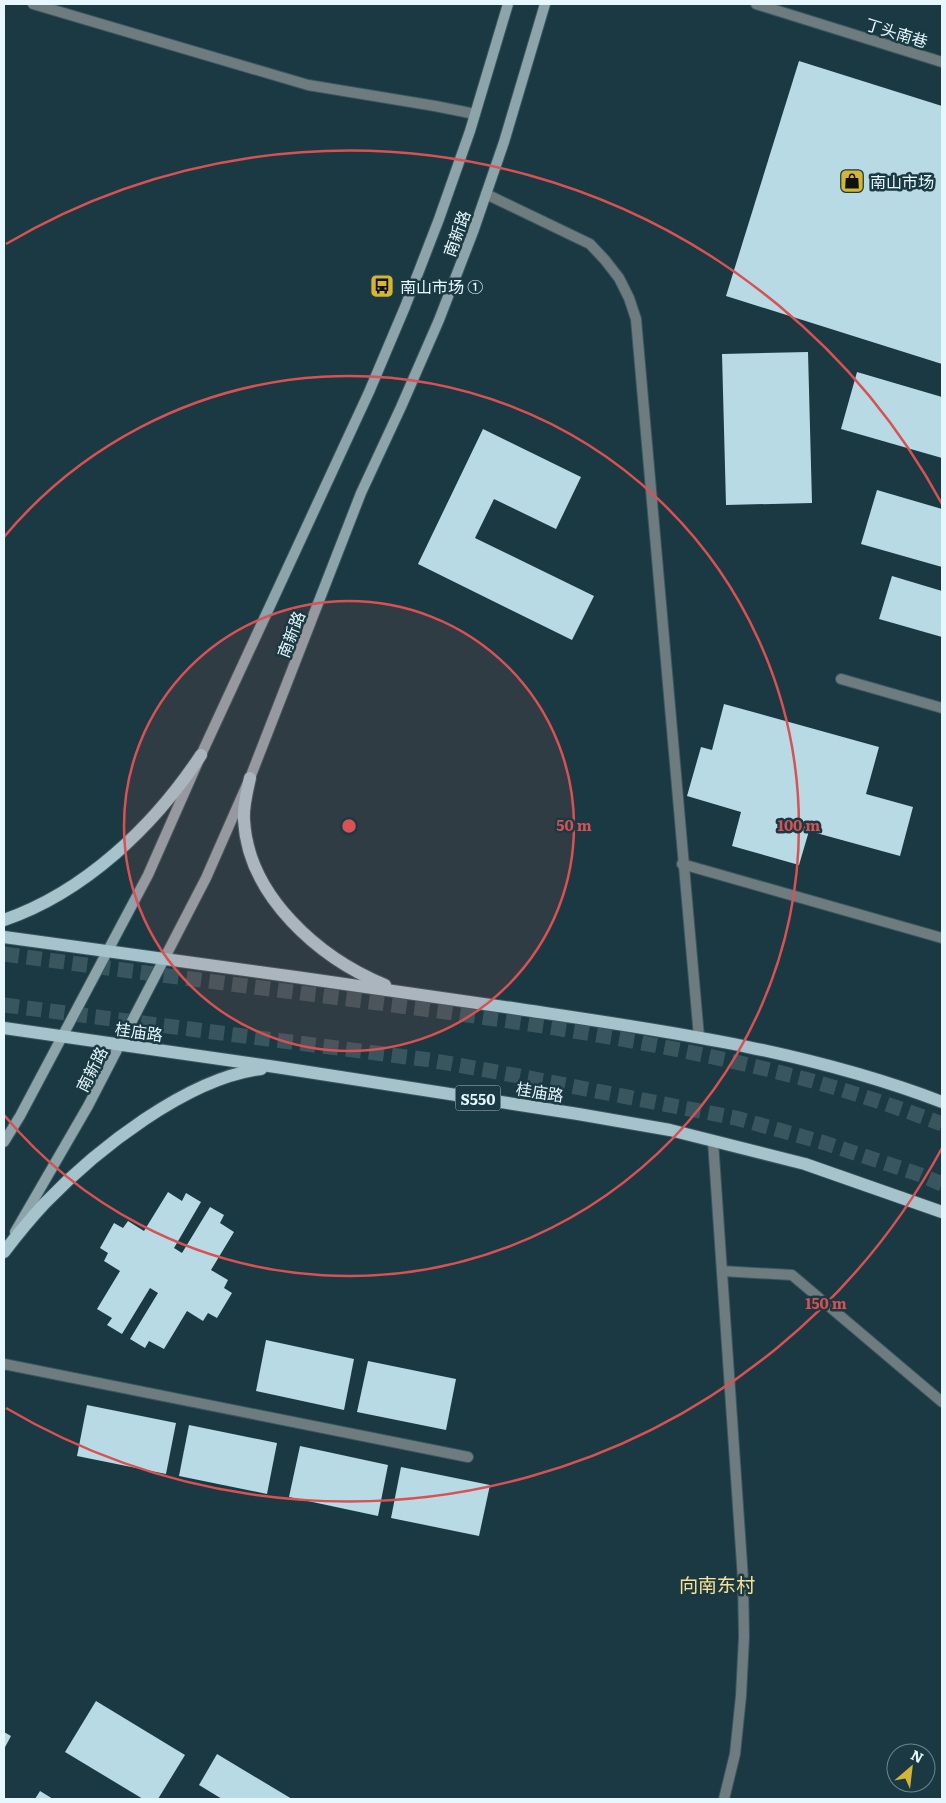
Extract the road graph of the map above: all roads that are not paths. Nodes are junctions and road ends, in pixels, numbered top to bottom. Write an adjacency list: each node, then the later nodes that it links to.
1 (33, 4): 6 (street)
2 (508, 4): 6 (main road, 南新路)
3 (545, 4): 7 (main road, 南新路)
4 (756, 4): 5 (street, 丁头南巷)
5 (942, 62)
6 (475, 114): 10 (main road, 南新路)
7 (486, 194): 11 (main road, 南新路); 12 (street)
8 (840, 679): 9 (street)
9 (942, 708)
10 (201, 755): 13 (main road); 16 (main road, 南新路)
11 (250, 778): 17 (main road, 南新路); 18 (main road)
12 (682, 864): 15 (street); 21 (street)
13 (4, 920)
14 (4, 937): 16 (main road)
15 (942, 938)
16 (108, 951): 17 (main road); 20 (main road, 南新路)
17 (164, 958): 18 (main road); 22 (main road, 南新路)
18 (409, 993): 21 (main road)
19 (4, 1028): 20 (main road, 桂庙路 / S550)
20 (62, 1036): 22 (main road, 桂庙路 / S550); 26 (main road, 南新路)
21 (699, 1037): 24 (main road)
22 (120, 1044): 23 (main road, 桂庙路 / S550); 28 (main road, 南新路)
23 (276, 1067): 25 (main road, 桂庙路 / S550); 28 (main road)
24 (942, 1102)
25 (713, 1141): 27 (main road, 桂庙路 / S550); 29 (street)
26 (4, 1142)
27 (942, 1212)
28 (4, 1251)
29 (722, 1271): 31 (street); 33 (street)
30 (4, 1364): 32 (street)
31 (942, 1402)
32 (468, 1457)
33 (724, 1799)

